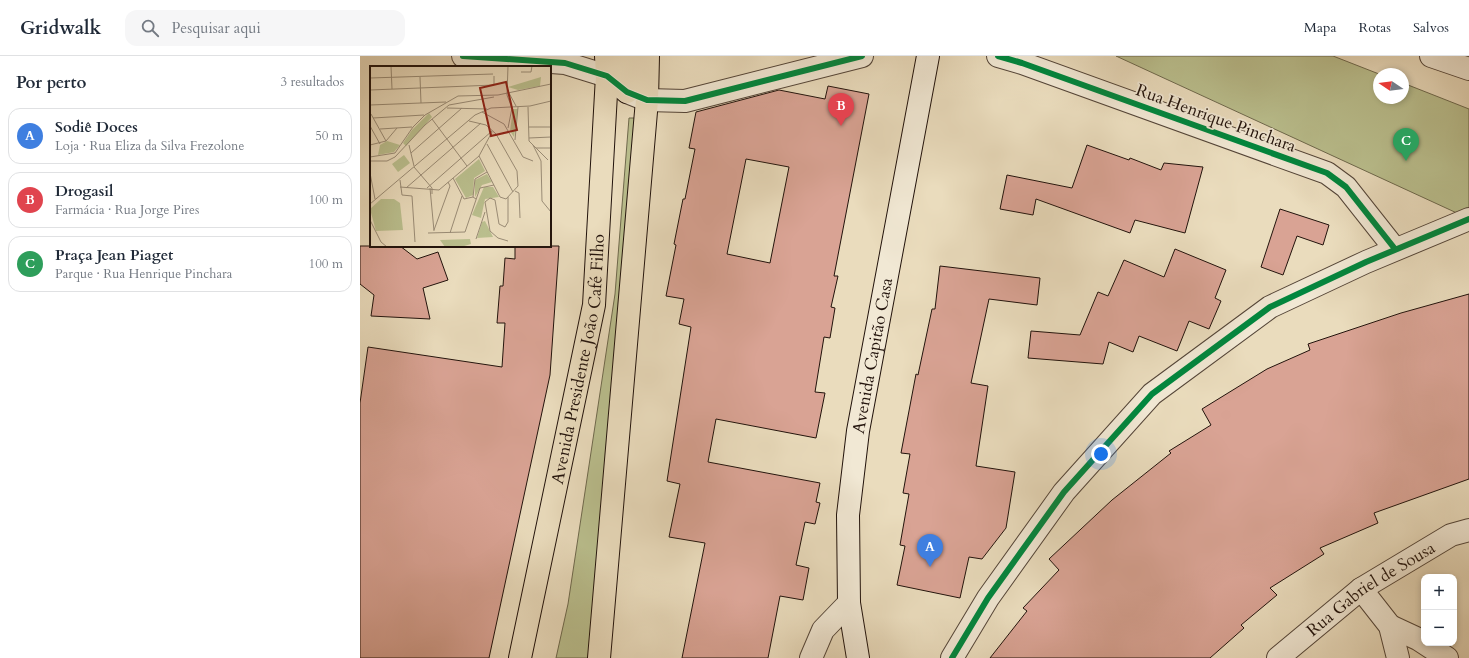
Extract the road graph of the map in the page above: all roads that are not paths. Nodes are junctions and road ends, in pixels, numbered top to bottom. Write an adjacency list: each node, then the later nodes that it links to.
1 (463, 56): 8 (street)
2 (626, 56): 11 (main road)
3 (648, 56): 11 (main road)
4 (862, 56): 11 (street)
5 (928, 56): 16 (street, Avenida Capitão Casa)
6 (998, 56): 13 (street, Rua Henrique Pinchara)
7 (1431, 56): 10 (street)
8 (575, 59): 9 (street)
9 (606, 66): 11 (street); 18 (main road, Avenida Presidente João Café Filho)
10 (1469, 69)
11 (637, 96): 19 (main road)
12 (1469, 219): 13 (street)
13 (1395, 249): 22 (street)
14 (1469, 530): 15 (street, Rua Gabriel de Sousa)
15 (1361, 589): 17 (street); 23 (street, Rua Gabriel de Sousa)
16 (849, 603): 20 (street); 21 (street, Avenida Capitão Casa)
17 (1390, 626): 24 (street); 25 (street)
18 (520, 658)
19 (599, 658)
20 (811, 658)
21 (858, 658)
22 (952, 658)
23 (1278, 658)
24 (1398, 658)
25 (1447, 658)

